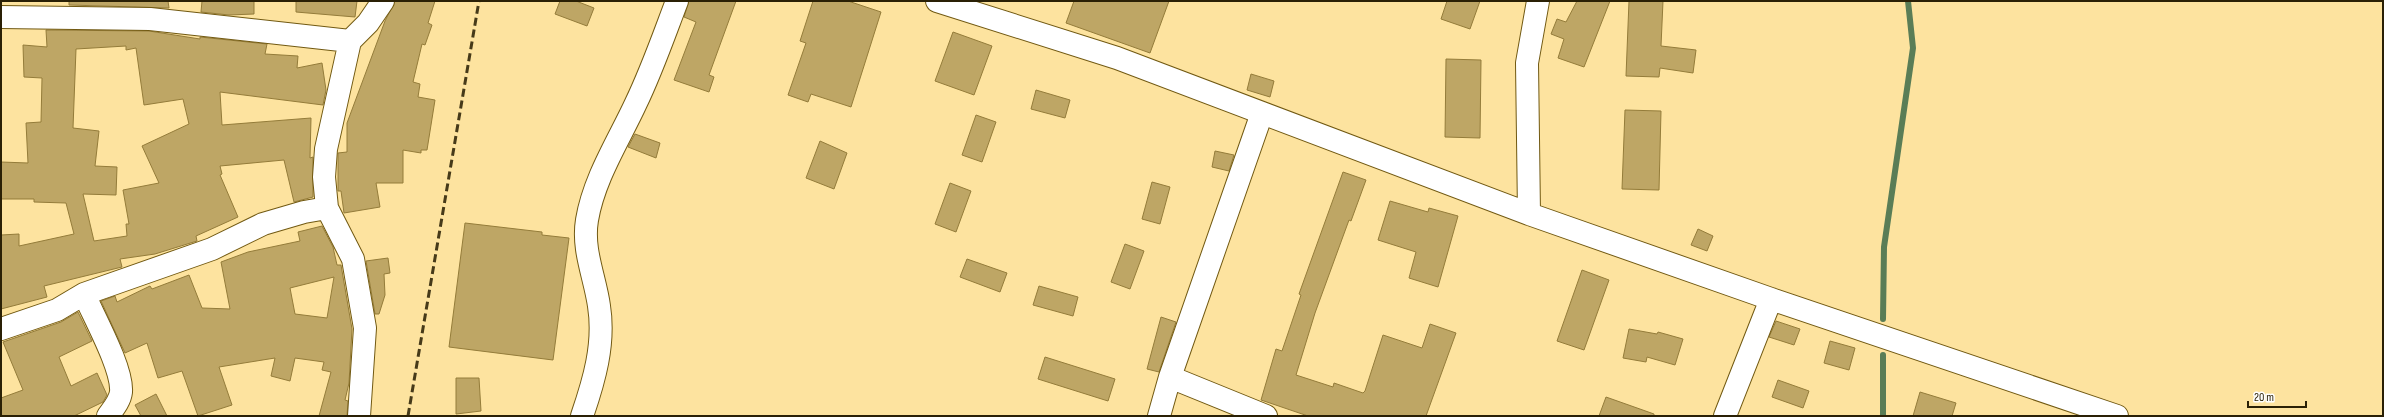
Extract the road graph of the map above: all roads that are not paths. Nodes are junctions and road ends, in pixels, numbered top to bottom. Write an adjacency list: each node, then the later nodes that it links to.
1 (383, 1): 6 (street)
2 (676, 1): 16 (street)
3 (937, 1): 7 (street)
4 (1538, 1): 9 (street)
5 (1, 17): 6 (street)
6 (350, 41): 8 (street)
7 (1262, 113): 9 (street); 13 (street)
8 (327, 208): 10 (street); 15 (street)
9 (1529, 214): 11 (street)
10 (84, 294): 12 (street); 14 (street)
11 (1771, 299): 19 (street); 20 (street)
12 (1, 329)
13 (1170, 377): 17 (street); 18 (street)
14 (108, 416)
15 (359, 416)
16 (582, 416)
17 (1159, 416)
18 (1266, 416)
19 (1725, 416)
20 (2117, 416)

